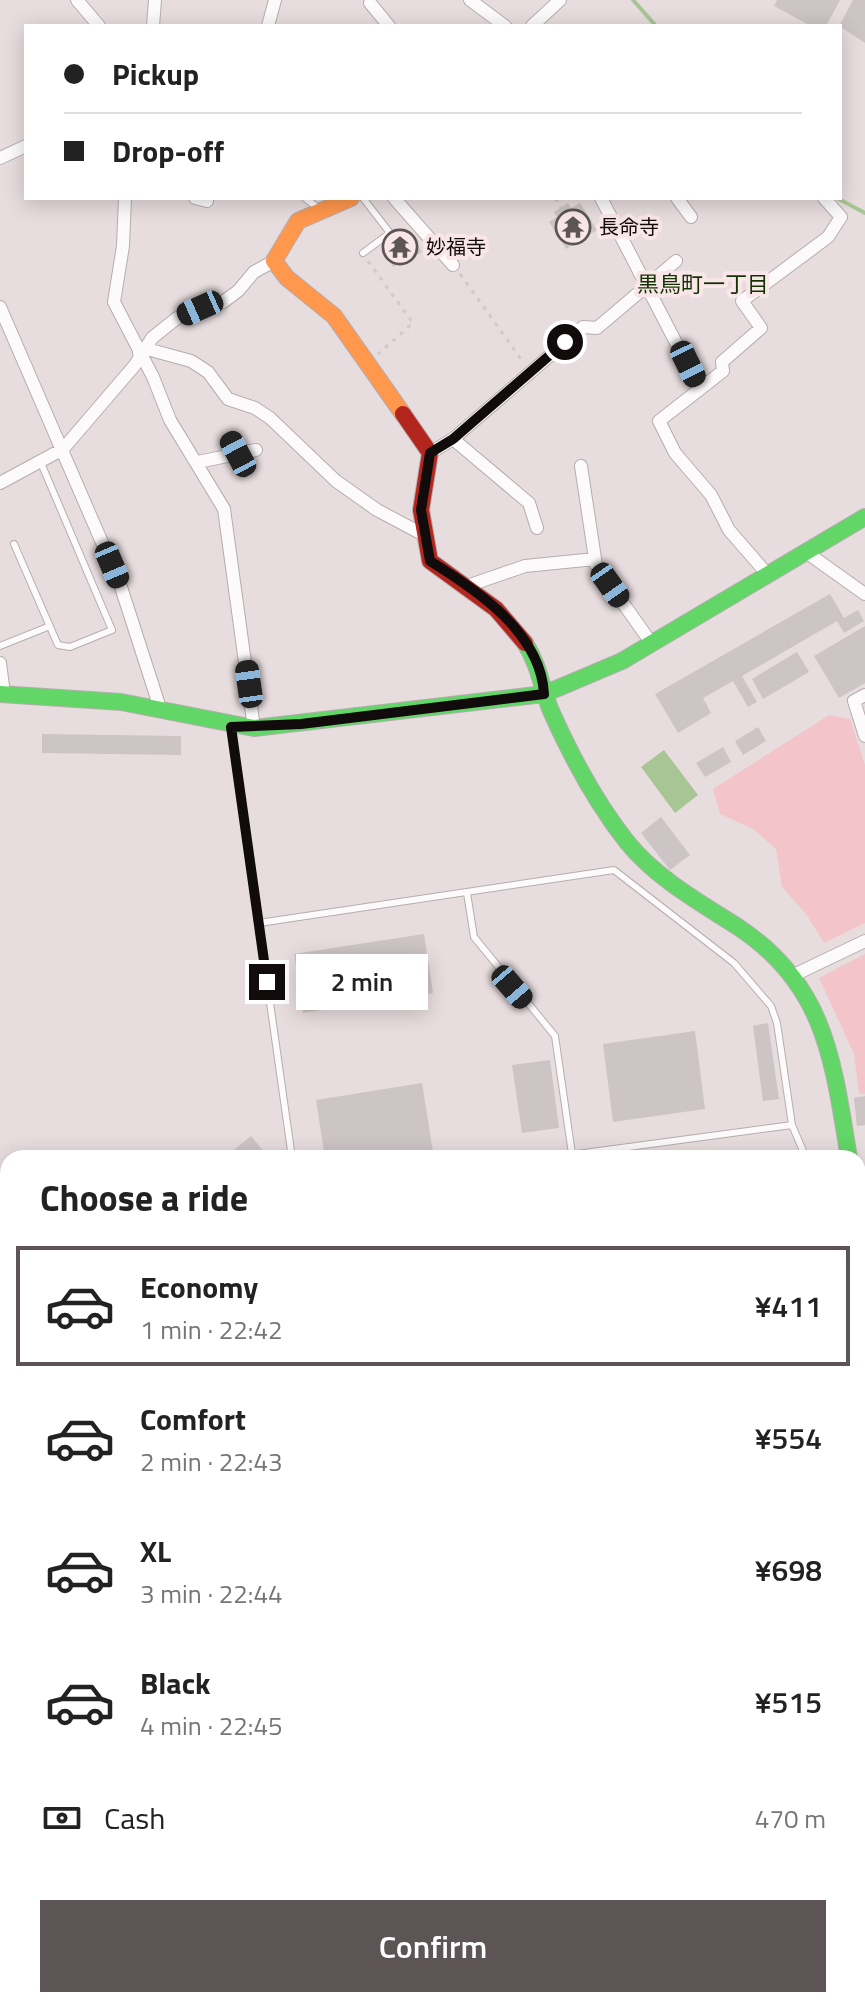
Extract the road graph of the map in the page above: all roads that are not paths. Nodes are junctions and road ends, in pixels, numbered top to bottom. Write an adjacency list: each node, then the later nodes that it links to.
1 (77, 0): 7 (street)
2 (155, 0): 8 (street)
3 (275, 0): 9 (street)
4 (470, 0): 11 (street)
5 (560, 0): 12 (street)
6 (369, 1): 10 (street)
7 (97, 24)
8 (153, 24)
9 (269, 24)
10 (387, 24)
11 (502, 24)
12 (534, 24)
13 (24, 147): 14 (street)
14 (0, 158)
15 (125, 200): 31 (street)
16 (308, 200): 23 (lane)
17 (347, 200): 23 (street)
18 (365, 200): 25 (lane)
19 (396, 200): 28 (street)
20 (683, 200): 24 (street)
21 (826, 200): 32 (street)
22 (606, 201): 29 (street)
23 (323, 212): 26 (street)
24 (691, 217)
25 (363, 253)
26 (274, 261): 31 (street); 37 (street)
27 (676, 261): 29 (street)
28 (453, 265)
29 (645, 287): 32 (street); 34 (street)
30 (0, 307): 35 (street)
31 (139, 353): 35 (street); 39 (street); 49 (street)
32 (700, 389): 44 (street)
33 (230, 439): 38 (street)
34 (453, 439): 37 (street); 48 (street)
35 (63, 449): 40 (street); 63 (street)
36 (256, 450): 38 (street)
37 (430, 453): 49 (street)
38 (238, 454): 39 (street)
39 (198, 462): 65 (street)
40 (41, 463): 42 (street); 56 (lane)
41 (581, 466): 46 (street)
42 (0, 483)
43 (723, 487): 44 (street)
44 (711, 495): 53 (street)
45 (602, 502): 46 (street)
46 (588, 504): 52 (street)
47 (865, 517): 51 (street)
48 (537, 528)
49 (426, 536): 54 (street)
50 (14, 544): 56 (lane)
51 (806, 552): 53 (street); 55 (street)
52 (595, 559): 54 (street); 57 (street)
53 (768, 575): 57 (street)
54 (470, 585): 61 (street)
55 (865, 594)
56 (50, 626): 58 (lane)
57 (652, 644): 61 (street)
58 (0, 646)
59 (0, 663): 60 (street)
60 (2, 694): 63 (street)
61 (544, 694): 65 (street); 70 (street)
62 (865, 695): 66 (street)
63 (160, 708): 64 (street)
64 (231, 727): 65 (street); 68 (lane)
65 (254, 728)
66 (865, 736)
67 (467, 893): 68 (lane); 71 (lane); 73 (lane)
68 (259, 923): 72 (lane)
69 (865, 941): 70 (street)
70 (794, 975): 76 (street)
71 (792, 1125): 74 (lane); 75 (lane)
72 (291, 1150)
73 (571, 1150)
74 (602, 1150)
75 (803, 1150)
76 (848, 1150)

